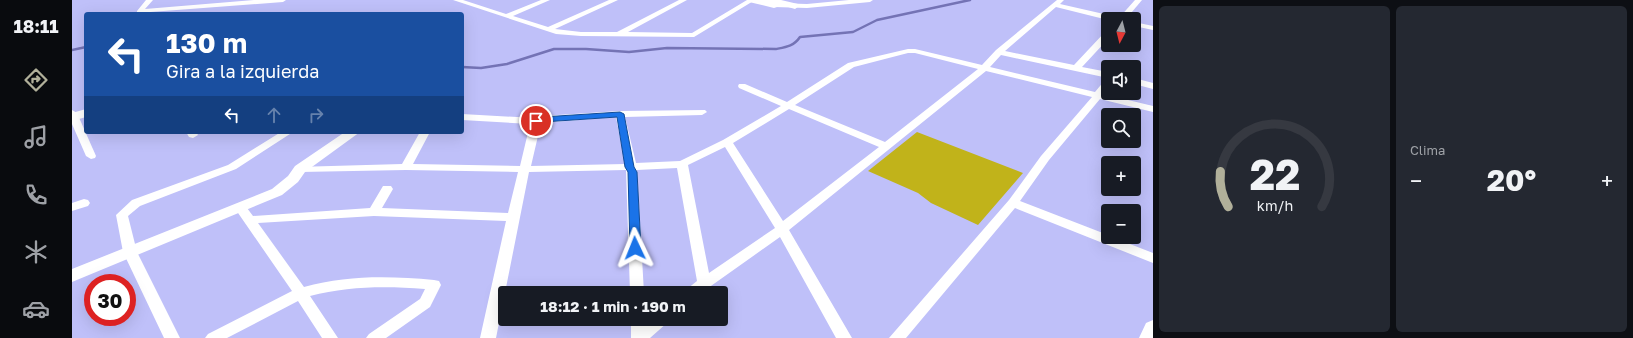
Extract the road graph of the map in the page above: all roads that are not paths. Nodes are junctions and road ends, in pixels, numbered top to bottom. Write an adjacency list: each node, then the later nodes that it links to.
1 (150, 0): 2 (street)
2 (283, 0)
3 (456, 0): 14 (street)
4 (479, 0): 14 (street)
5 (547, 0): 17 (street)
6 (615, 0): 20 (street)
7 (684, 0): 21 (street)
8 (752, 0): 11 (street); 21 (street)
9 (870, 0): 12 (street)
10 (1139, 0): 15 (street)
11 (773, 3): 12 (street)
12 (797, 3)
13 (1058, 3): 16 (street); 23 (street)
14 (469, 4): 17 (street)
15 (1128, 12)
16 (1101, 15)
17 (507, 16): 20 (street)
18 (1141, 25): 19 (street)
19 (1153, 28)
20 (548, 30): 21 (street)
21 (618, 34)
22 (1101, 41): 25 (street)
23 (999, 52): 24 (street); 25 (street)
24 (984, 68): 31 (street); 32 (street); 44 (street)
25 (1076, 68): 26 (street)
26 (1101, 73)
27 (1141, 83): 29 (street)
28 (742, 86): 32 (street)
29 (1153, 86)
30 (1101, 90): 31 (street)
31 (1097, 95): 33 (street); 53 (street)
32 (787, 106): 43 (street); 44 (street)
33 (1153, 109)
34 (702, 112): 36 (street)
35 (84, 113): 37 (street)
36 (620, 114): 39 (street); 47 (street)
37 (72, 116): 45 (street)
38 (464, 117): 39 (street)
39 (536, 121): 49 (street)
40 (285, 134): 60 (street)
41 (351, 134): 50 (street)
42 (424, 134): 48 (street)
43 (727, 142): 46 (street); 59 (street)
44 (886, 146): 59 (street)
45 (91, 156)
46 (682, 164): 47 (street); 63 (street)
47 (630, 167): 49 (street); 64 (street)
48 (406, 168): 49 (street); 50 (street)
49 (525, 169): 57 (street)
50 (300, 170): 55 (street)
51 (387, 189): 56 (street)
52 (84, 203): 54 (street)
53 (1013, 203): 61 (street); 77 (street)
54 (72, 207)
55 (240, 207): 58 (street); 60 (street)
56 (374, 212): 57 (street); 58 (street)
57 (513, 217): 74 (street)
58 (250, 220): 66 (street)
59 (782, 229): 63 (street); 76 (street)
60 (130, 252): 62 (street); 70 (street)
61 (1153, 258)
62 (72, 276)
63 (704, 283): 65 (street)
64 (637, 286)
65 (700, 286)
66 (301, 293): 71 (street); 72 (street); 73 (street)
67 (638, 326): 75 (street)
68 (654, 326): 75 (street)
69 (1153, 328): 78 (street)
70 (172, 338)
71 (213, 338)
72 (330, 338)
73 (374, 338)
74 (488, 338)
75 (639, 338)
76 (844, 338)
77 (898, 338)
78 (1149, 338)

